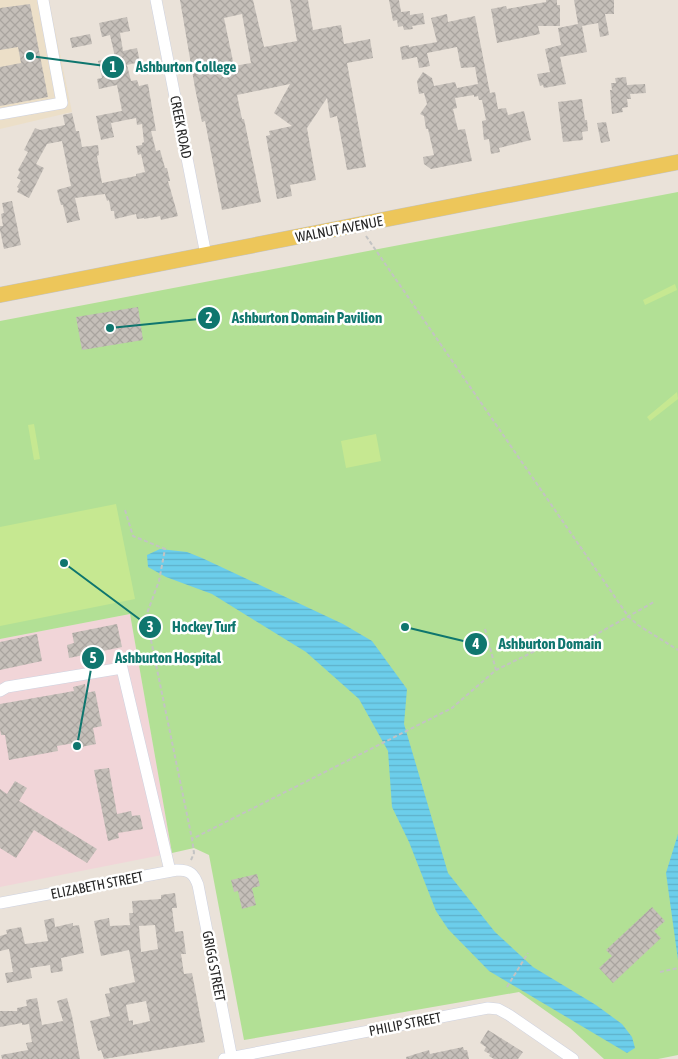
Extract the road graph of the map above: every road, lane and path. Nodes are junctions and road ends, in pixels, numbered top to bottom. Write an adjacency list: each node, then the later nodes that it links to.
1 (43, 0): 3 (street)
2 (156, 0): 6 (street, CREEK ROAD)
3 (0, 114)
4 (678, 162): 5 (main road, WALNUT AVENUE)
5 (359, 225): 6 (main road, WALNUT AVENUE); 10 (path)
6 (206, 255): 7 (main road, WALNUT AVENUE)
7 (0, 295)
8 (125, 510): 15 (path)
9 (654, 602): 10 (path)
10 (628, 616): 12 (path); 13 (path)
11 (484, 629): 13 (path)
12 (678, 650)
13 (496, 670): 15 (path)
14 (0, 691): 17 (street)
15 (192, 838): 16 (path)
16 (194, 853)
17 (170, 871): 18 (street, ELIZABETH STREET); 19 (street, ELIZABETH STREET)
18 (193, 874): 24 (street, GRIGG STREET)
19 (0, 903)
20 (528, 954): 23 (path)
21 (678, 968): 22 (path)
22 (660, 972)
23 (507, 987)
24 (229, 1058): 25 (street, PHILIP STREET)
25 (573, 1059)

